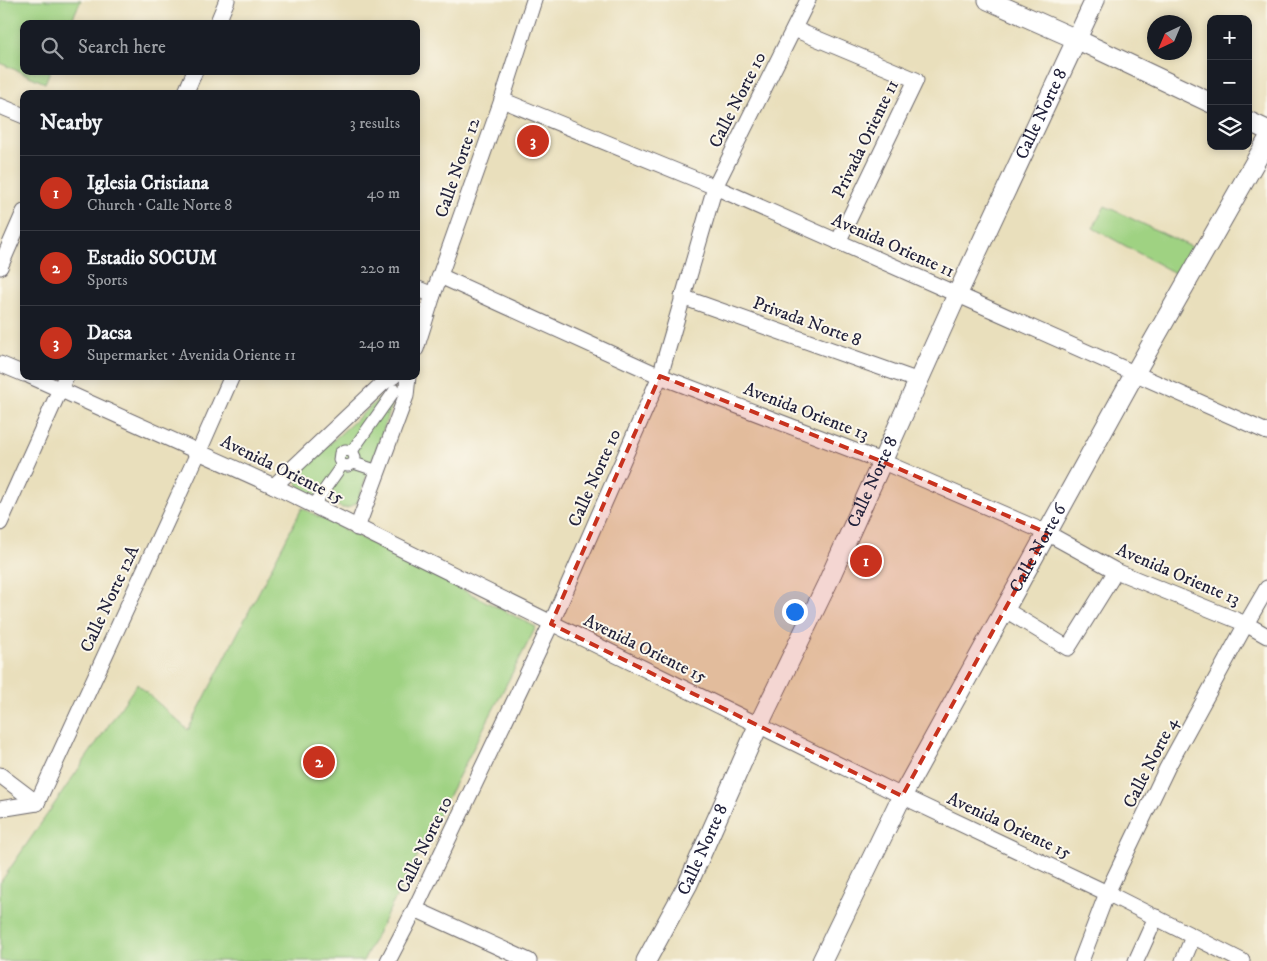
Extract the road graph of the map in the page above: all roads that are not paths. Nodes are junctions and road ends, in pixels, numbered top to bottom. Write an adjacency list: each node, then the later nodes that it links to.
1 (227, 0): 6 (street)
2 (534, 0): 11 (street, Calle Norte 12)
3 (808, 0): 7 (street, Calle Norte 10)
4 (988, 0): 8 (street)
5 (1095, 0): 8 (street, Calle Norte 8)
6 (219, 20)
7 (794, 29): 18 (street, Calle Norte 10); 20 (street, Privada Oriente 11)
8 (1076, 40): 12 (street); 25 (street, Calle Norte 8)
9 (194, 75): 10 (street)
10 (188, 90)
11 (502, 100): 18 (street, Avenida Oriente 11); 22 (street, Calle Norte 12)
12 (1207, 101)
13 (0, 106): 14 (street)
14 (20, 114)
15 (1252, 123): 16 (street)
16 (1267, 130)
17 (1267, 141): 30 (street, Calle Norte 6)
18 (715, 187): 20 (street, Avenida Oriente 11); 26 (street, Calle Norte 10)
19 (20, 221): 21 (street)
20 (838, 242): 25 (street, Avenida Oriente 11)
21 (0, 267)
22 (440, 276): 24 (street, Calle Norte 12); 31 (street, Avenida Oriente 13)
23 (420, 290): 24 (street)
24 (432, 295): 27 (street, Calle Norte 12)
25 (957, 295): 30 (street, Avenida Oriente 11); 34 (street, Calle Norte 8)
26 (682, 297): 31 (street, Calle Norte 10); 34 (street, Privada Norte 8)
27 (420, 336)
28 (0, 364): 29 (street)
29 (20, 372)
30 (1134, 372): 37 (street, Avenida Oriente 11); 47 (street, Calle Norte 6)
31 (660, 376): 41 (street, Avenida Oriente 13); 51 (street, Calle Norte 10)
32 (49, 380): 35 (street, Avenida Oriente 15)
33 (230, 380): 39 (street, Calle Norte 12A)
34 (919, 382): 41 (street, Calle Norte 8)
35 (63, 383): 39 (street, Avenida Oriente 15); 45 (street)
36 (394, 386): 38 (street); 40 (street); 42 (street)
37 (1267, 432)
38 (325, 437): 40 (street); 43 (street)
39 (199, 451): 43 (street, Avenida Oriente 15); 57 (street, Calle Norte 12A)
40 (347, 458): 42 (street); 44 (street)
41 (882, 462): 47 (street, Avenida Oriente 13); 54 (street, Calle Norte 8)
42 (378, 471): 46 (street)
43 (274, 486): 44 (street, Avenida Oriente 15)
44 (313, 506): 46 (street, Avenida Oriente 15)
45 (0, 524)
46 (357, 528): 51 (street, Avenida Oriente 15)
47 (1047, 533): 48 (street, Avenida Oriente 13); 50 (street, Calle Norte 6)
48 (1116, 571): 50 (street); 52 (street, Avenida Oriente 13)
49 (1267, 588): 52 (street, Calle Norte 4)
50 (1004, 609): 56 (street, Calle Norte 6)
51 (551, 624): 54 (street, Avenida Oriente 15); 60 (street, Calle Norte 10)
52 (1246, 624): 53 (street, Avenida Oriente 13); 59 (street, Calle Norte 4)
53 (1267, 636)
54 (759, 724): 56 (street, Avenida Oriente 15); 65 (street, Calle Norte 8)
55 (0, 775): 57 (street)
56 (902, 796): 59 (street, Avenida Oriente 15); 66 (street, Calle Norte 6)
57 (37, 803): 58 (street)
58 (0, 809)
59 (1107, 893): 61 (street, Avenida Oriente 15); 67 (street, Calle Norte 4)
60 (415, 909): 63 (street, Calle Norte 10); 64 (street)
61 (1156, 917): 62 (street, Avenida Oriente 15); 68 (street)
62 (1194, 937): 69 (street); 70 (street, Avenida Oriente 15)
63 (388, 961)
64 (529, 961)
65 (646, 961)
66 (822, 961)
67 (1081, 961)
68 (1136, 961)
69 (1183, 961)
70 (1242, 961)

